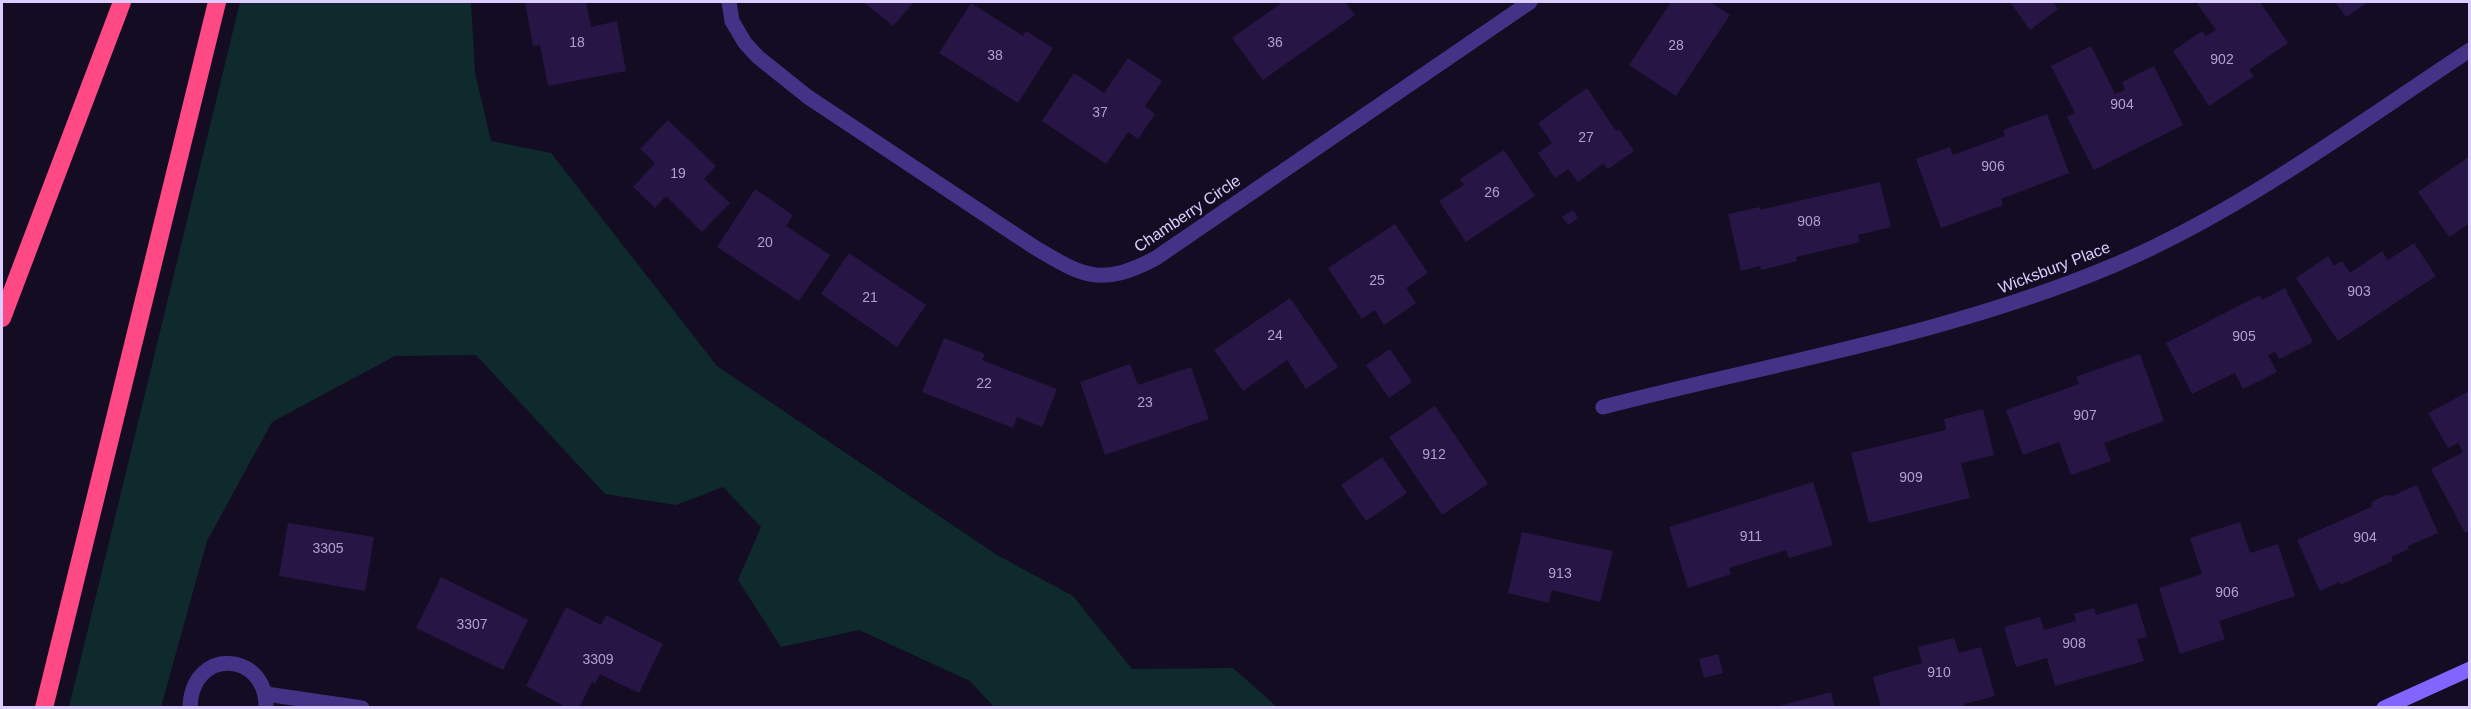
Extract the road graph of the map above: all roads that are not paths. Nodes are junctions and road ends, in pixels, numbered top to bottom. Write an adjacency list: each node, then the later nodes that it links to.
1 (122, 2): 6 (highway)
2 (217, 2): 10 (highway)
3 (729, 2): 4 (street, Chamberry Circle)
4 (1530, 2)
5 (2469, 50): 7 (street, Wicksbury Place)
6 (2, 318)
7 (1603, 407)
8 (2469, 669): 13 (main road)
9 (266, 701): 11 (street); 12 (street)
10 (44, 708)
11 (190, 708)
12 (362, 708)
13 (2384, 708)

